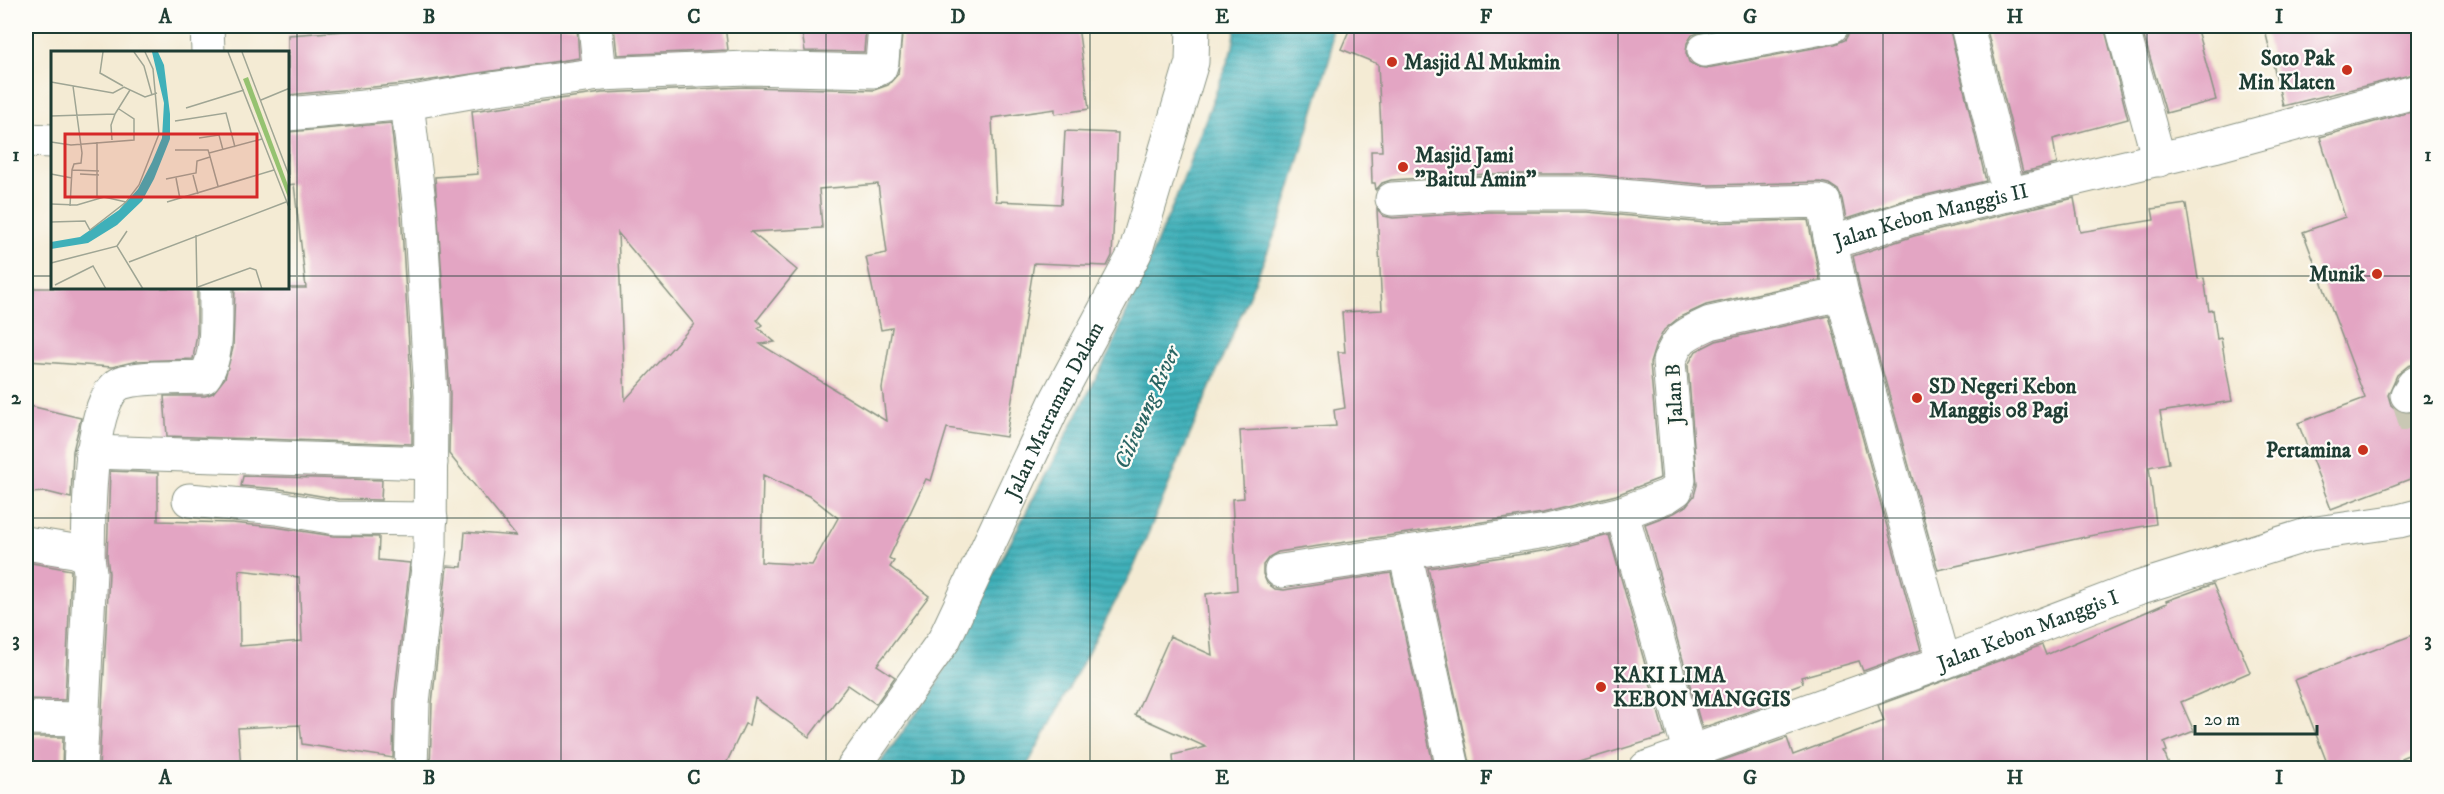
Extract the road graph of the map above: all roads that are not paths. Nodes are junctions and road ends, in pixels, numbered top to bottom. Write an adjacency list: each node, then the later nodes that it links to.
1 (207, 26): 9 (street)
2 (595, 26): 10 (street)
3 (885, 26): 10 (street)
4 (1193, 26): 38 (street, Jalan Matraman Dalam)
5 (1832, 26): 8 (street)
6 (1967, 26): 17 (street)
7 (2122, 26): 16 (street)
8 (1704, 50)
9 (208, 51)
10 (600, 74): 12 (street)
11 (2418, 91): 16 (street, Jalan Kebon Manggis II)
12 (407, 103): 13 (street); 23 (street)
13 (290, 114)
14 (26, 140): 15 (street)
15 (51, 141)
16 (2159, 159): 17 (street, Jalan Kebon Manggis II)
17 (2008, 195): 19 (street, Jalan Kebon Manggis II)
18 (1392, 199): 19 (street)
19 (1831, 243): 21 (street, Jalan Kebon Manggis II)
20 (216, 290): 22 (street)
21 (1842, 294): 25 (street, Jalan B); 32 (street, Jalan Kebon Manggis II)
22 (92, 452): 23 (street); 30 (street)
23 (431, 463): 27 (street)
24 (189, 500): 27 (street)
25 (1623, 513): 29 (street, Jalan B); 35 (street)
26 (2418, 516): 32 (street, Jalan Kebon Manggis I)
27 (431, 519): 37 (street)
28 (26, 543): 30 (street)
29 (1405, 552): 31 (street, Jalan B); 39 (street)
30 (88, 557): 34 (street)
31 (1281, 571)
32 (1944, 662): 35 (street, Jalan Kebon Manggis I)
33 (26, 718): 34 (street)
34 (81, 719): 36 (street)
35 (1690, 754): 40 (street, Jalan Kebon Manggis I)
36 (80, 768)
37 (411, 768)
38 (853, 768)
39 (1453, 768)
40 (1646, 768)

